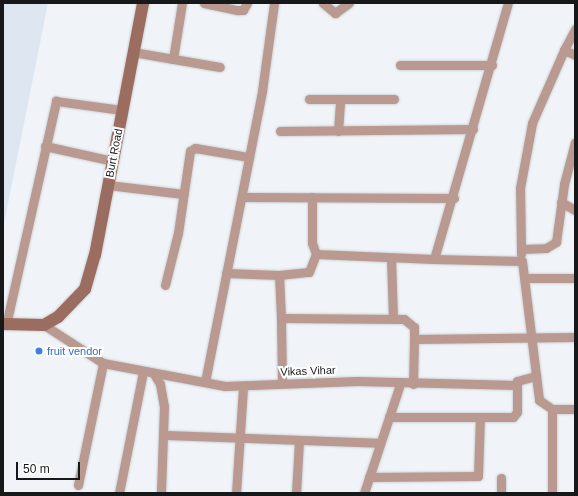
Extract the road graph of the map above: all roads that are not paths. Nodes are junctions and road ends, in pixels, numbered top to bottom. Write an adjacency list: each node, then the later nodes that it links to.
1 (143, 3): 11 (street, Burt Road)
2 (182, 3): 13 (street)
3 (204, 3): 4 (street)
4 (247, 3)
5 (274, 3): 26 (street)
6 (322, 3): 7 (street)
7 (349, 3)
8 (508, 3): 15 (street)
9 (575, 29): 10 (street)
10 (564, 50): 12 (street); 35 (street)
11 (133, 52): 13 (street); 20 (street, Burt Road)
12 (575, 55)
13 (173, 59): 16 (street)
14 (400, 65): 15 (street)
15 (492, 65): 21 (street)
16 (220, 67)
17 (309, 99): 18 (street)
18 (340, 99): 19 (street); 22 (street)
19 (394, 99)
20 (122, 110): 25 (street); 27 (street, Burt Road)
21 (473, 129): 22 (street); 32 (street)
22 (338, 130): 23 (street)
23 (280, 131)
24 (575, 145): 33 (street)
25 (45, 146): 27 (street); 47 (street)
26 (249, 157): 29 (street); 30 (street)
27 (113, 161): 28 (street, Burt Road)
28 (108, 185): 29 (street); 48 (street, Burt Road)
29 (183, 194): 44 (street)
30 (242, 197): 31 (street); 40 (street)
31 (312, 197): 32 (street); 36 (street)
32 (454, 198): 38 (street)
33 (561, 202): 34 (street); 35 (street)
34 (575, 210)
35 (521, 249): 39 (street)
36 (316, 254): 37 (street); 41 (street)
37 (391, 258): 38 (street); 46 (street)
38 (434, 259): 39 (street)
39 (522, 261): 42 (street)
40 (226, 272): 41 (street); 56 (street)
41 (280, 276): 45 (street)
42 (526, 278): 43 (street); 49 (street)
43 (575, 278)
44 (165, 285)
45 (281, 318): 46 (street); 57 (street)
46 (393, 318): 51 (street)
47 (4, 325): 48 (street)
48 (44, 325): 52 (street)
49 (530, 336): 50 (street); 51 (street); 55 (street)
50 (575, 337)
51 (414, 339): 59 (street)
52 (103, 363): 53 (street, Vikas Vihar); 72 (street)
53 (143, 372): 54 (street, Vikas Vihar); 73 (street)
54 (154, 374): 56 (street, Vikas Vihar); 66 (street)
55 (536, 376): 60 (street); 62 (street)
56 (206, 382): 61 (street, Vikas Vihar)
57 (282, 383): 58 (street, Vikas Vihar); 61 (street, Vikas Vihar)
58 (400, 384): 59 (street, Vikas Vihar); 65 (street)
59 (413, 384): 60 (street, Vikas Vihar)
60 (516, 385): 64 (street)
61 (243, 388): 67 (street)
62 (552, 409): 63 (street); 79 (street)
63 (575, 409)
64 (480, 417): 65 (street); 70 (street)
65 (389, 418): 69 (street)
66 (164, 435): 67 (street); 74 (street)
67 (240, 437): 68 (street); 75 (street)
68 (299, 441): 69 (street); 76 (street)
69 (380, 443): 70 (street)
70 (369, 476): 77 (street)
71 (501, 478): 78 (street)
72 (78, 485)
73 (119, 493)
74 (161, 493)
75 (236, 493)
76 (296, 493)
77 (364, 493)
78 (501, 493)
79 (552, 493)

